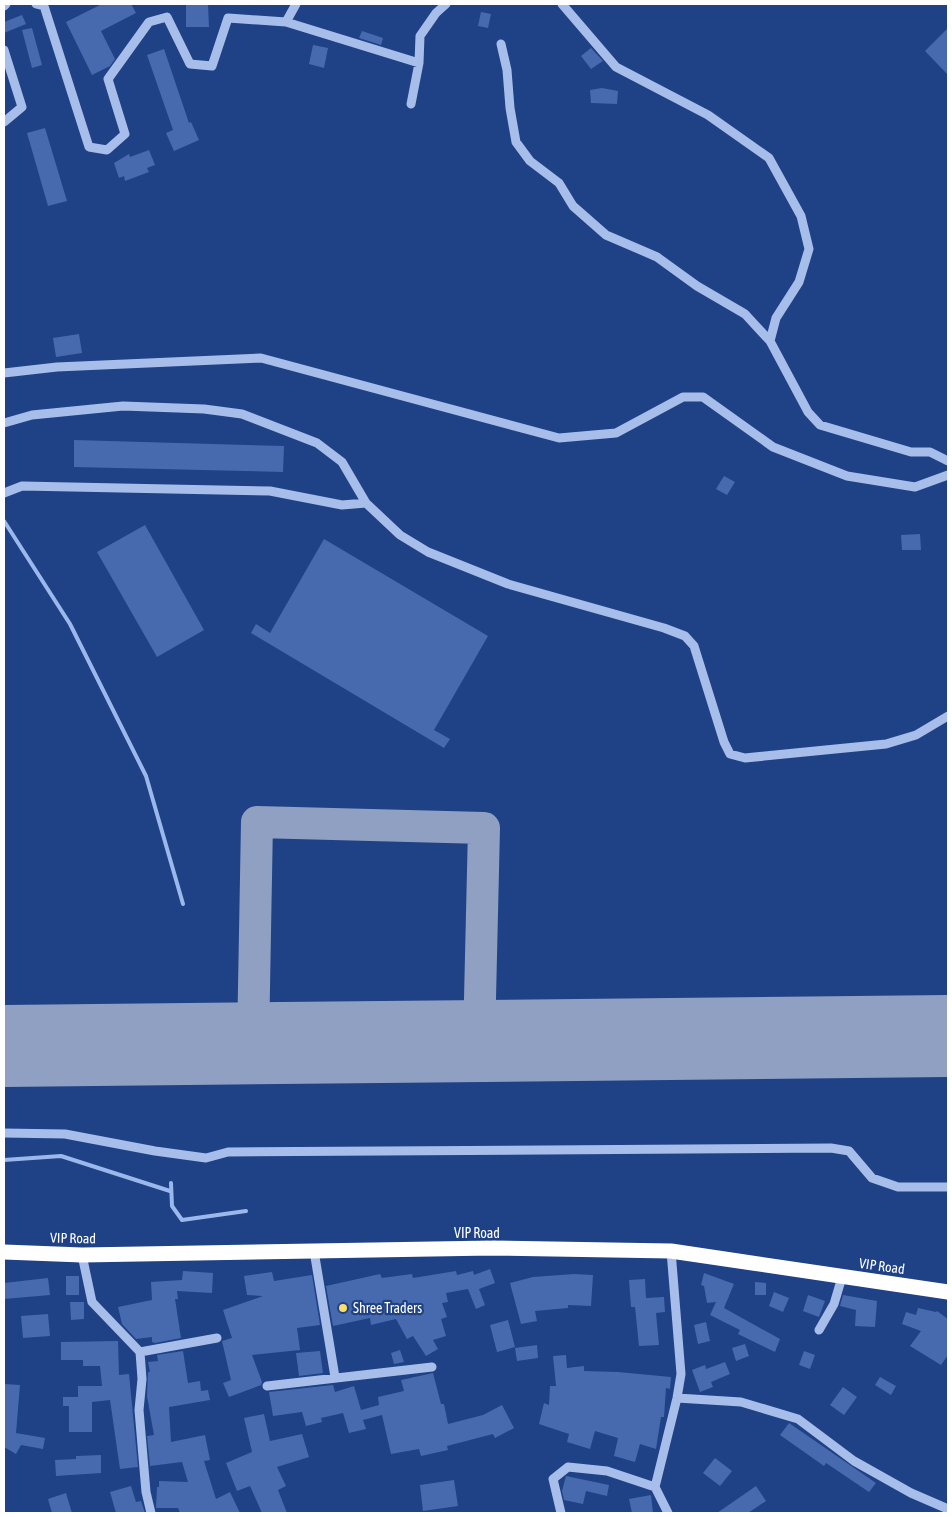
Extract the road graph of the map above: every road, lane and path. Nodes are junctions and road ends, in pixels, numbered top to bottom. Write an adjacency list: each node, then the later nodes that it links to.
1 (36, 4): 5 (street)
2 (296, 4): 5 (street)
3 (446, 4): 8 (street)
4 (562, 4): 11 (street)
5 (286, 22): 8 (street)
6 (501, 44): 11 (street)
7 (4, 50): 10 (street)
8 (419, 63): 9 (street)
9 (411, 104)
10 (4, 122)
11 (770, 341): 14 (street)
12 (4, 373): 15 (street)
13 (4, 423): 17 (street)
14 (948, 461)
15 (948, 475)
16 (4, 493): 17 (street)
17 (366, 503): 18 (street)
18 (948, 716)
19 (4, 1133): 20 (street)
20 (948, 1186)
21 (314, 1251): 22 (highway, VIP Road); 24 (highway, VIP Road); 31 (street)
22 (671, 1251): 25 (highway, VIP Road); 33 (street)
23 (4, 1252): 24 (highway, VIP Road)
24 (82, 1255): 29 (street)
25 (842, 1277): 26 (highway, VIP Road); 27 (street)
26 (948, 1292)
27 (819, 1330)
28 (217, 1338): 29 (street)
29 (140, 1352): 36 (street)
30 (432, 1366): 31 (street)
31 (335, 1377): 32 (street)
32 (267, 1386)
33 (677, 1398): 34 (street); 35 (street)
34 (655, 1486): 37 (street); 38 (street)
35 (948, 1509)
36 (151, 1513)
37 (561, 1513)
38 (668, 1513)

